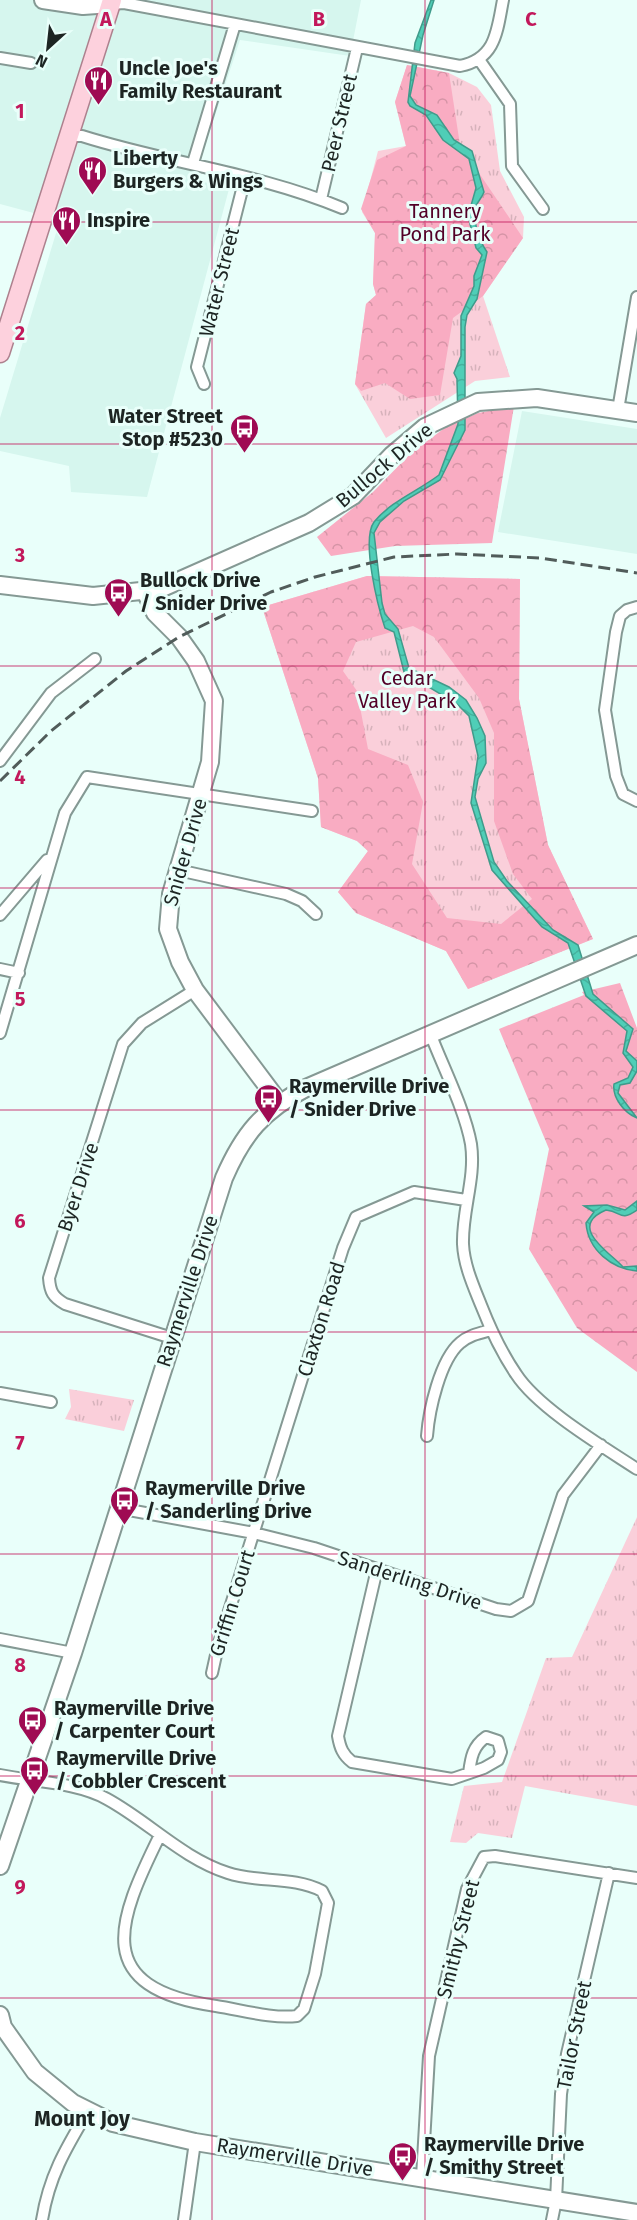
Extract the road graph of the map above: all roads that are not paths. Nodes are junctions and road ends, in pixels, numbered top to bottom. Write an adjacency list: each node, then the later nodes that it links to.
1 (43, 0): 3 (street)
2 (503, 0): 7 (street)
3 (112, 2): 4 (street); 9 (main road)
4 (235, 24): 5 (street); 10 (street)
5 (357, 48): 7 (street); 12 (street, Peer Street)
6 (0, 58): 8 (street)
7 (480, 61): 14 (street)
8 (31, 63)
9 (68, 136): 10 (street); 16 (main road)
10 (193, 163): 11 (street)
11 (245, 178): 12 (street); 17 (street, Water Street)
12 (321, 199): 13 (street)
13 (342, 208)
14 (543, 209)
15 (637, 297): 18 (street)
16 (0, 353)
17 (204, 384)
18 (618, 410): 19 (street, Bullock Drive); 21 (street, Bullock Drive)
19 (637, 412)
20 (0, 585): 21 (street, Bullock Drive)
21 (145, 591): 25 (street, Snider Drive)
22 (637, 607): 26 (street)
23 (95, 659): 24 (street)
24 (0, 761)
25 (202, 793): 27 (street); 28 (street); 29 (street, Snider Drive)
26 (637, 801)
27 (312, 811)
28 (50, 857): 31 (street); 34 (street)
29 (178, 870): 30 (street); 35 (street, Snider Drive)
30 (316, 914)
31 (0, 915)
32 (637, 945): 37 (street, Raymerville Drive)
33 (0, 969): 34 (street)
34 (19, 973): 36 (street)
35 (195, 990): 38 (street, Snider Drive); 41 (street, Byer Drive)
36 (0, 1033)
37 (430, 1033): 38 (street, Raymerville Drive); 39 (street)
38 (279, 1102): 41 (street, Raymerville Drive)
39 (466, 1200): 40 (street); 48 (street, Claxton Road)
40 (491, 1330): 44 (street); 45 (street)
41 (172, 1338): 47 (street, Raymerville Drive)
42 (0, 1394): 43 (street)
43 (51, 1402)
44 (427, 1436)
45 (601, 1445): 46 (street); 49 (street, Sanderling Drive)
46 (637, 1469)
47 (118, 1508): 48 (street, Sanderling Drive); 51 (street, Raymerville Drive)
48 (254, 1533): 49 (street, Sanderling Drive); 52 (street, Griffin Court)
49 (376, 1569): 53 (street)
50 (0, 1639): 51 (street)
51 (73, 1653): 55 (street, Raymerville Drive)
52 (212, 1673)
53 (469, 1773)
54 (0, 1775): 55 (street)
55 (31, 1781): 56 (street); 57 (street, Raymerville Drive)
56 (160, 1835): 56 (street)
57 (0, 1866)
58 (609, 1873): 59 (street, Smithy Street); 63 (street, Smithy Street); 64 (street, Tailor Street)
59 (637, 1878)
60 (1, 2023): 61 (street, Raymerville Drive)
61 (88, 2111): 62 (street, Raymerville Drive); 66 (street)
62 (195, 2142): 63 (street, Raymerville Drive); 67 (street)
63 (422, 2177): 64 (street, Raymerville Drive)
64 (556, 2200): 65 (street, Raymerville Drive); 68 (street, Tailor Street)
65 (637, 2213)
66 (42, 2220)
67 (184, 2220)
68 (552, 2220)

